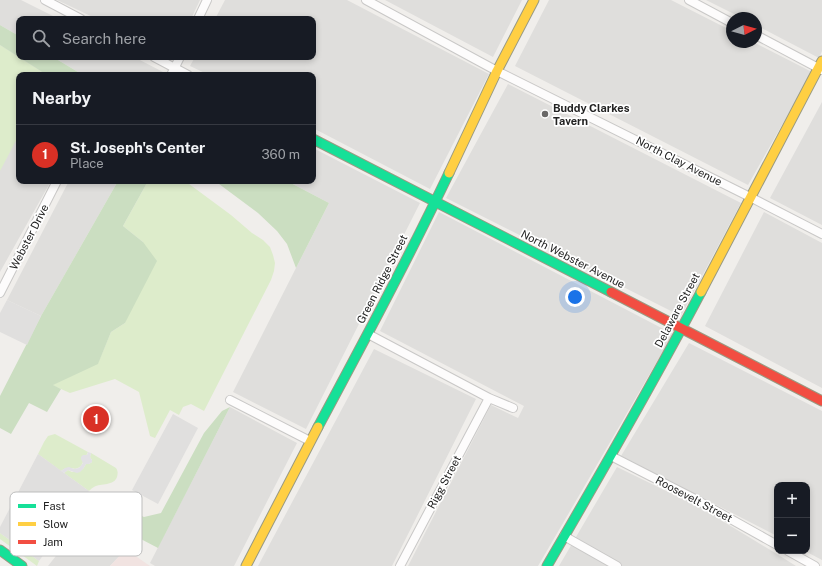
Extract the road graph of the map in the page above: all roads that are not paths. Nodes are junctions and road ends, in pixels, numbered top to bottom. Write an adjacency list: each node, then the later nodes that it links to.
1 (44, 0): 6 (street)
2 (207, 0): 7 (street)
3 (366, 0): 13 (street, North Clay Avenue)
4 (534, 0): 13 (street, Green Ridge Street)
5 (689, 0): 8 (street)
6 (75, 16)
7 (199, 16)
8 (726, 20)
9 (762, 38): 12 (street)
10 (158, 60): 14 (street)
11 (179, 60): 14 (street)
12 (821, 66): 17 (street, Delaware Street)
13 (497, 71): 17 (street, North Clay Avenue); 18 (street, Green Ridge Street)
14 (173, 72)
15 (316, 141): 18 (street, North Webster Avenue)
16 (55, 184): 20 (street, Webster Drive)
17 (750, 197): 19 (street, North Clay Avenue); 21 (street, Delaware Street)
18 (435, 202): 21 (street, North Webster Avenue); 22 (street, Green Ridge Street)
19 (822, 234)
20 (0, 293)
21 (682, 328): 25 (street, North Webster Avenue); 28 (street, Delaware Street)
22 (368, 334): 23 (street); 27 (street, Green Ridge Street)
23 (489, 398): 26 (street); 35 (street, Rigg Street)
24 (230, 400): 27 (street)
25 (822, 401)
26 (513, 408)
27 (310, 441): 34 (street, Green Ridge Street)
28 (611, 456): 29 (street, Delaware Street); 30 (street, Roosevelt Street)
29 (564, 536): 36 (street, Delaware Street); 37 (street)
30 (774, 543)
31 (0, 550): 33 (street)
32 (793, 554): 38 (street)
33 (22, 566)
34 (246, 566)
35 (400, 566)
36 (547, 566)
37 (618, 566)
38 (815, 566)

